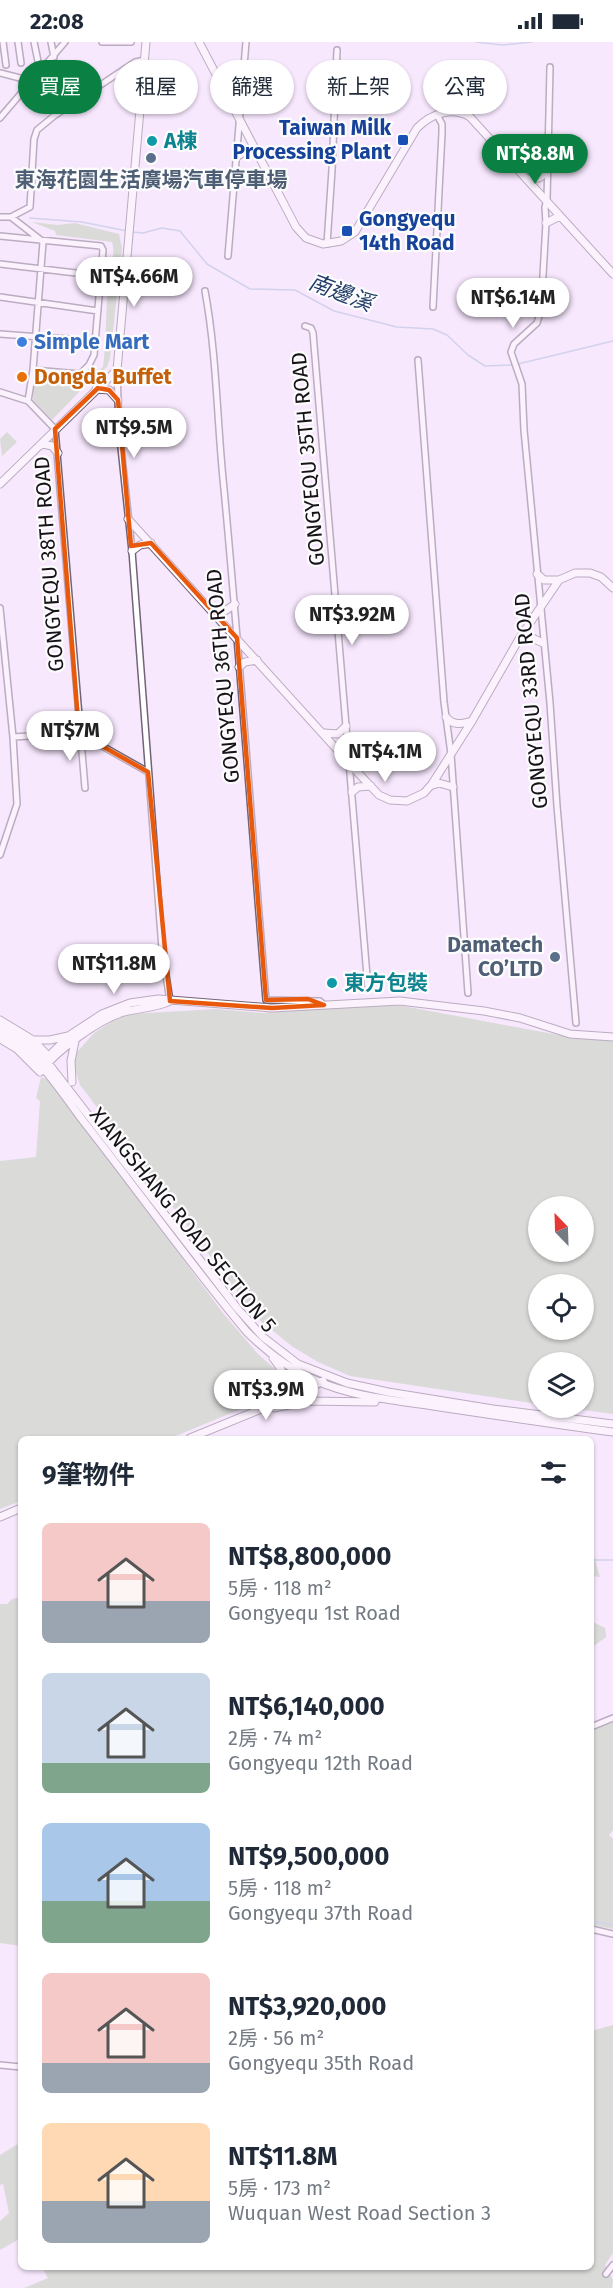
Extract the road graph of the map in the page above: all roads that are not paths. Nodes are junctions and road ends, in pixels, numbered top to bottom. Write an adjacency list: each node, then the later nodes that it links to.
1 (3, 42): 19 (street)
2 (18, 42): 13 (street)
3 (34, 42): 14 (street)
4 (51, 42): 12 (street)
5 (65, 42): 12 (street)
6 (102, 42): 7 (street)
7 (131, 42)
8 (146, 42): 16 (street)
9 (199, 42): 18 (street)
10 (246, 42): 17 (street)
11 (337, 50): 42 (street)
12 (54, 57): 15 (street)
13 (21, 60)
14 (38, 60)
15 (51, 60)
16 (145, 60)
17 (244, 60)
18 (210, 64)
19 (6, 65)
20 (550, 67): 33 (street)
21 (0, 73): 23 (street)
22 (114, 76): 38 (street)
23 (18, 78)
24 (18, 96): 29 (street)
25 (140, 114): 59 (street)
26 (236, 114): 30 (street)
27 (240, 114): 30 (street)
28 (437, 115): 34 (street); 42 (street); 51 (street)
29 (0, 118)
30 (240, 121): 31 (street); 32 (street)
31 (256, 151): 32 (street); 42 (street)
32 (238, 156): 43 (street)
33 (547, 172): 34 (street); 35 (street)
34 (528, 179): 35 (street)
35 (547, 200): 36 (street); 39 (street)
36 (560, 216): 39 (street); 46 (street)
37 (0, 217): 38 (street)
38 (11, 217): 41 (street)
39 (546, 224): 71 (street, GONGYEQU 33RD ROAD)
40 (0, 236): 41 (street)
41 (43, 242): 45 (street); 47 (street)
42 (327, 244)
43 (228, 256)
44 (0, 264): 45 (street)
45 (40, 269): 47 (street); 50 (street)
46 (613, 274)
47 (100, 276): 52 (street)
48 (205, 291): 74 (street, GONGYEQU 36TH ROAD)
49 (0, 297): 50 (street)
50 (38, 303): 52 (street); 55 (street)
51 (434, 307)
52 (98, 310): 56 (street)
53 (305, 326): 85 (street, GONGYEQU 35TH ROAD)
54 (0, 334): 55 (street)
55 (35, 338): 56 (street); 58 (street)
56 (94, 341): 58 (street)
57 (418, 360): 83 (street)
58 (33, 370): 63 (street)
59 (117, 370): 61 (street); 62 (street)
60 (0, 392): 63 (street)
61 (92, 392): 62 (street); 64 (street)
62 (118, 400): 68 (street)
63 (28, 401): 64 (street)
64 (55, 429): 65 (street); 66 (street, GONGYEQU 38TH ROAD)
65 (37, 447): 66 (street); 67 (street)
66 (58, 453): 87 (street, GONGYEQU 38TH ROAD)
67 (0, 484)
68 (128, 519): 69 (street); 70 (street)
69 (151, 543): 70 (street); 77 (street)
70 (132, 551): 91 (street)
71 (537, 574): 72 (street); 75 (street, GONGYEQU 33RD ROAD)
72 (559, 580): 73 (street); 75 (street)
73 (613, 588)
74 (235, 604): 77 (street); 78 (street, GONGYEQU 36TH ROAD)
75 (540, 607): 79 (street); 80 (street, GONGYEQU 33RD ROAD)
76 (0, 608): 88 (street)
77 (215, 613): 78 (street)
78 (237, 638): 81 (street); 82 (street, GONGYEQU 36TH ROAD)
79 (519, 639): 80 (street); 84 (street)
80 (543, 643): 103 (street, GONGYEQU 33RD ROAD)
81 (256, 660): 82 (street); 86 (street)
82 (239, 667): 101 (street, GONGYEQU 36TH ROAD)
83 (446, 717): 84 (street); 89 (street)
84 (472, 721): 89 (street)
85 (346, 726): 86 (street); 90 (street, GONGYEQU 35TH ROAD)
86 (322, 732): 90 (street)
87 (79, 733): 88 (street); 91 (street); 95 (street, GONGYEQU 38TH ROAD)
88 (13, 737): 97 (street)
89 (452, 754): 93 (street); 94 (street)
90 (348, 762): 92 (street); 96 (street, GONGYEQU 35TH ROAD)
91 (148, 772): 100 (street)
92 (371, 786): 93 (street); 96 (street)
93 (430, 787): 94 (street)
94 (453, 787): 99 (street)
95 (85, 788)
96 (352, 792): 98 (street, GONGYEQU 35TH ROAD)
97 (0, 855)
98 (368, 988)
99 (468, 993)
100 (170, 1001): 101 (street); 106 (street)
101 (324, 1005): 107 (street)
102 (0, 1020): 109 (street, XIANGSHANG ROAD SECTION 5)
103 (576, 1023)
104 (0, 1026): 110 (street, XIANGSHANG ROAD SECTION 5)
105 (0, 1034): 110 (street, XIANGSHANG ROAD SECTION 5)
106 (73, 1037): 109 (street); 110 (street); 111 (street)
107 (613, 1037)
108 (0, 1038): 110 (street, XIANGSHANG ROAD SECTION 5)
109 (33, 1040): 110 (street, XIANGSHANG ROAD SECTION 5)
110 (44, 1064): 113 (street, XIANGSHANG ROAD SECTION 5); 114 (street, XIANGSHANG ROAD SECTION 5)
111 (72, 1082)
112 (273, 1358): 116 (street)
113 (329, 1377): 114 (street); 118 (street, XIANGSHANG ROAD SECTION 5)
114 (320, 1382): 116 (street); 119 (street, XIANGSHANG ROAD SECTION 5)
115 (375, 1402): 117 (street)
116 (275, 1404): 117 (street)
117 (251, 1413): 120 (street)
118 (613, 1424)
119 (613, 1432)
120 (195, 1436)
121 (18, 1509): 122 (street)
122 (0, 1517)
123 (613, 1718): 124 (street)
124 (594, 1726)
125 (594, 1930): 126 (street)
126 (613, 1934)
127 (0, 2065): 128 (street)
128 (18, 2067)
129 (613, 2265): 130 (street)
130 (606, 2274)

